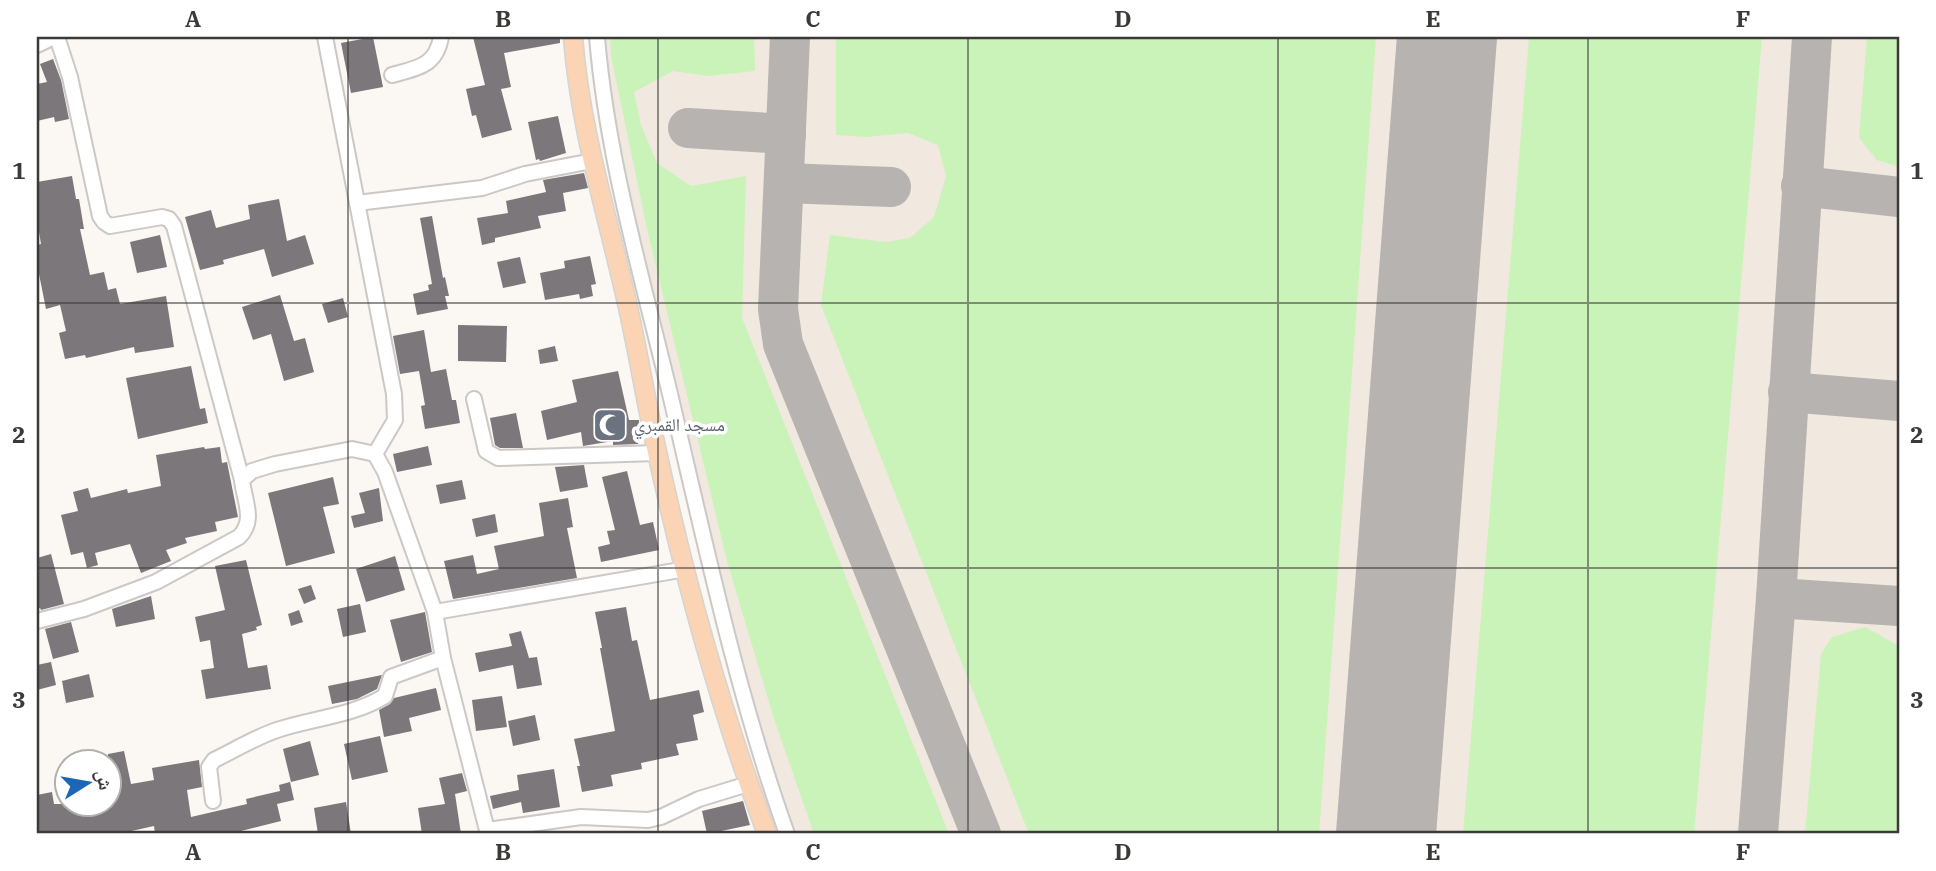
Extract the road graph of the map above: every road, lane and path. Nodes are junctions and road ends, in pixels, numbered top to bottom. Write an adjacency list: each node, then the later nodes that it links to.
1 (56, 37): 6 (street); 13 (street)
2 (325, 37): 9 (street)
3 (441, 37): 7 (street)
4 (573, 37): 8 (main road)
5 (597, 37): 22 (street)
6 (37, 45)
7 (392, 75)
8 (592, 161): 9 (street); 11 (main road)
9 (358, 203): 12 (street)
10 (474, 399): 11 (street)
11 (657, 453): 14 (main road)
12 (375, 454): 13 (street); 15 (street)
13 (242, 480): 16 (street)
14 (686, 569): 15 (street); 18 (main road)
15 (435, 612): 17 (street)
16 (37, 621)
17 (443, 658): 19 (street); 20 (street)
18 (748, 785): 20 (street); 21 (main road)
19 (213, 801)
20 (488, 832)
21 (767, 834)
22 (787, 834)

